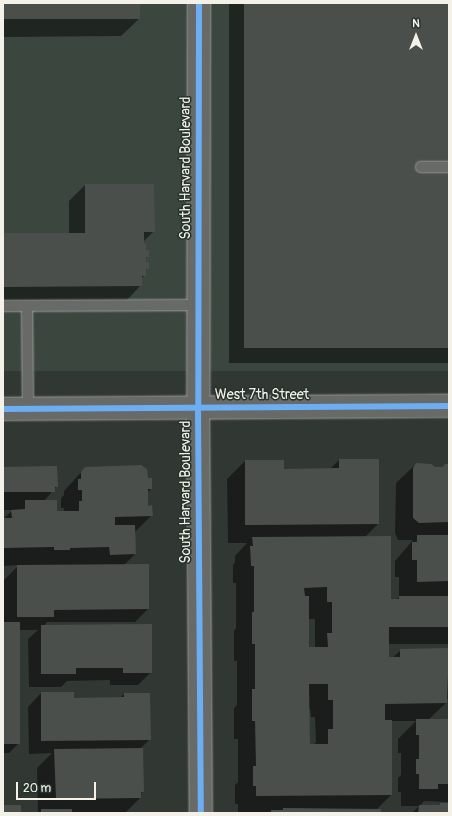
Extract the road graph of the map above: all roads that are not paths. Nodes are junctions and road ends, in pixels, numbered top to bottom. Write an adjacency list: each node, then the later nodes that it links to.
1 (199, 3): 4 (street, South Harvard Boulevard)
2 (449, 167): 3 (lane)
3 (421, 168)
4 (198, 305): 6 (lane); 8 (street, South Harvard Boulevard)
5 (3, 306): 6 (lane)
6 (27, 306): 10 (lane)
7 (449, 406): 8 (street, West 7th Street)
8 (198, 408): 10 (street, West 7th Street); 11 (street, South Harvard Boulevard)
9 (3, 409): 10 (street, West 7th Street)
10 (28, 409)
11 (201, 813)

